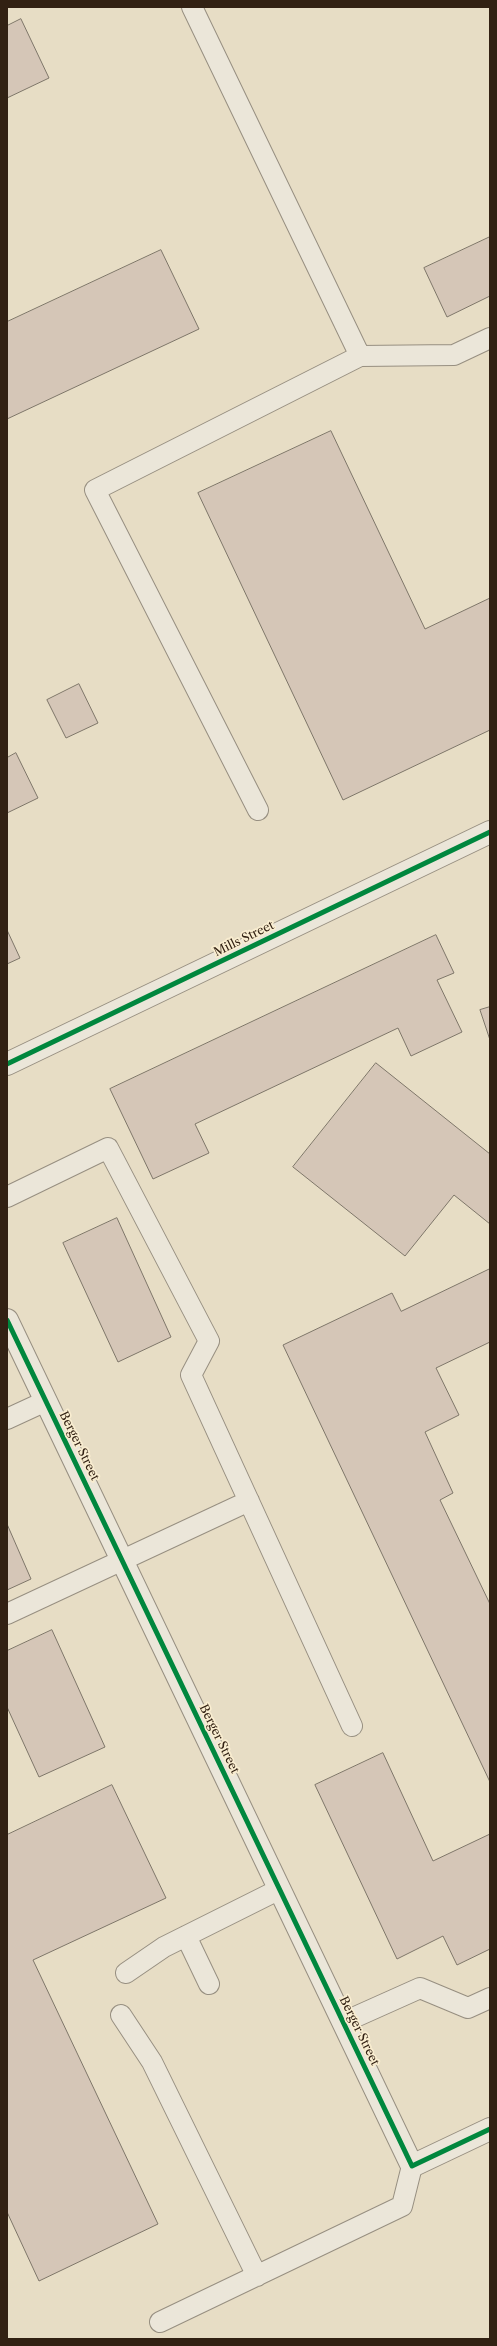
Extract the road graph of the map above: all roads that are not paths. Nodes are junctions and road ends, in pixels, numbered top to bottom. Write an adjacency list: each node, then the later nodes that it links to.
1 (192, 7): 3 (lane)
2 (490, 338): 3 (lane)
3 (360, 356): 4 (lane)
4 (258, 810)
5 (490, 832): 6 (street, Mills Street)
6 (7, 1064)
7 (7, 1197): 11 (lane)
8 (7, 1320): 9 (street, Berger Street)
9 (46, 1401): 10 (lane); 12 (street, Berger Street)
10 (7, 1419)
11 (249, 1501): 12 (lane); 14 (lane)
12 (123, 1561): 13 (lane); 15 (street, Berger Street)
13 (7, 1614)
14 (352, 1726)
15 (280, 1889): 16 (lane); 21 (street, Berger Street)
16 (186, 1936): 17 (lane); 18 (lane)
17 (126, 1973)
18 (209, 1984)
19 (490, 1998): 21 (lane)
20 (121, 2015): 24 (lane)
21 (344, 2022): 23 (street, Berger Street)
22 (490, 2129): 23 (street)
23 (412, 2166): 24 (lane)
24 (256, 2276): 25 (lane)
25 (160, 2322)

